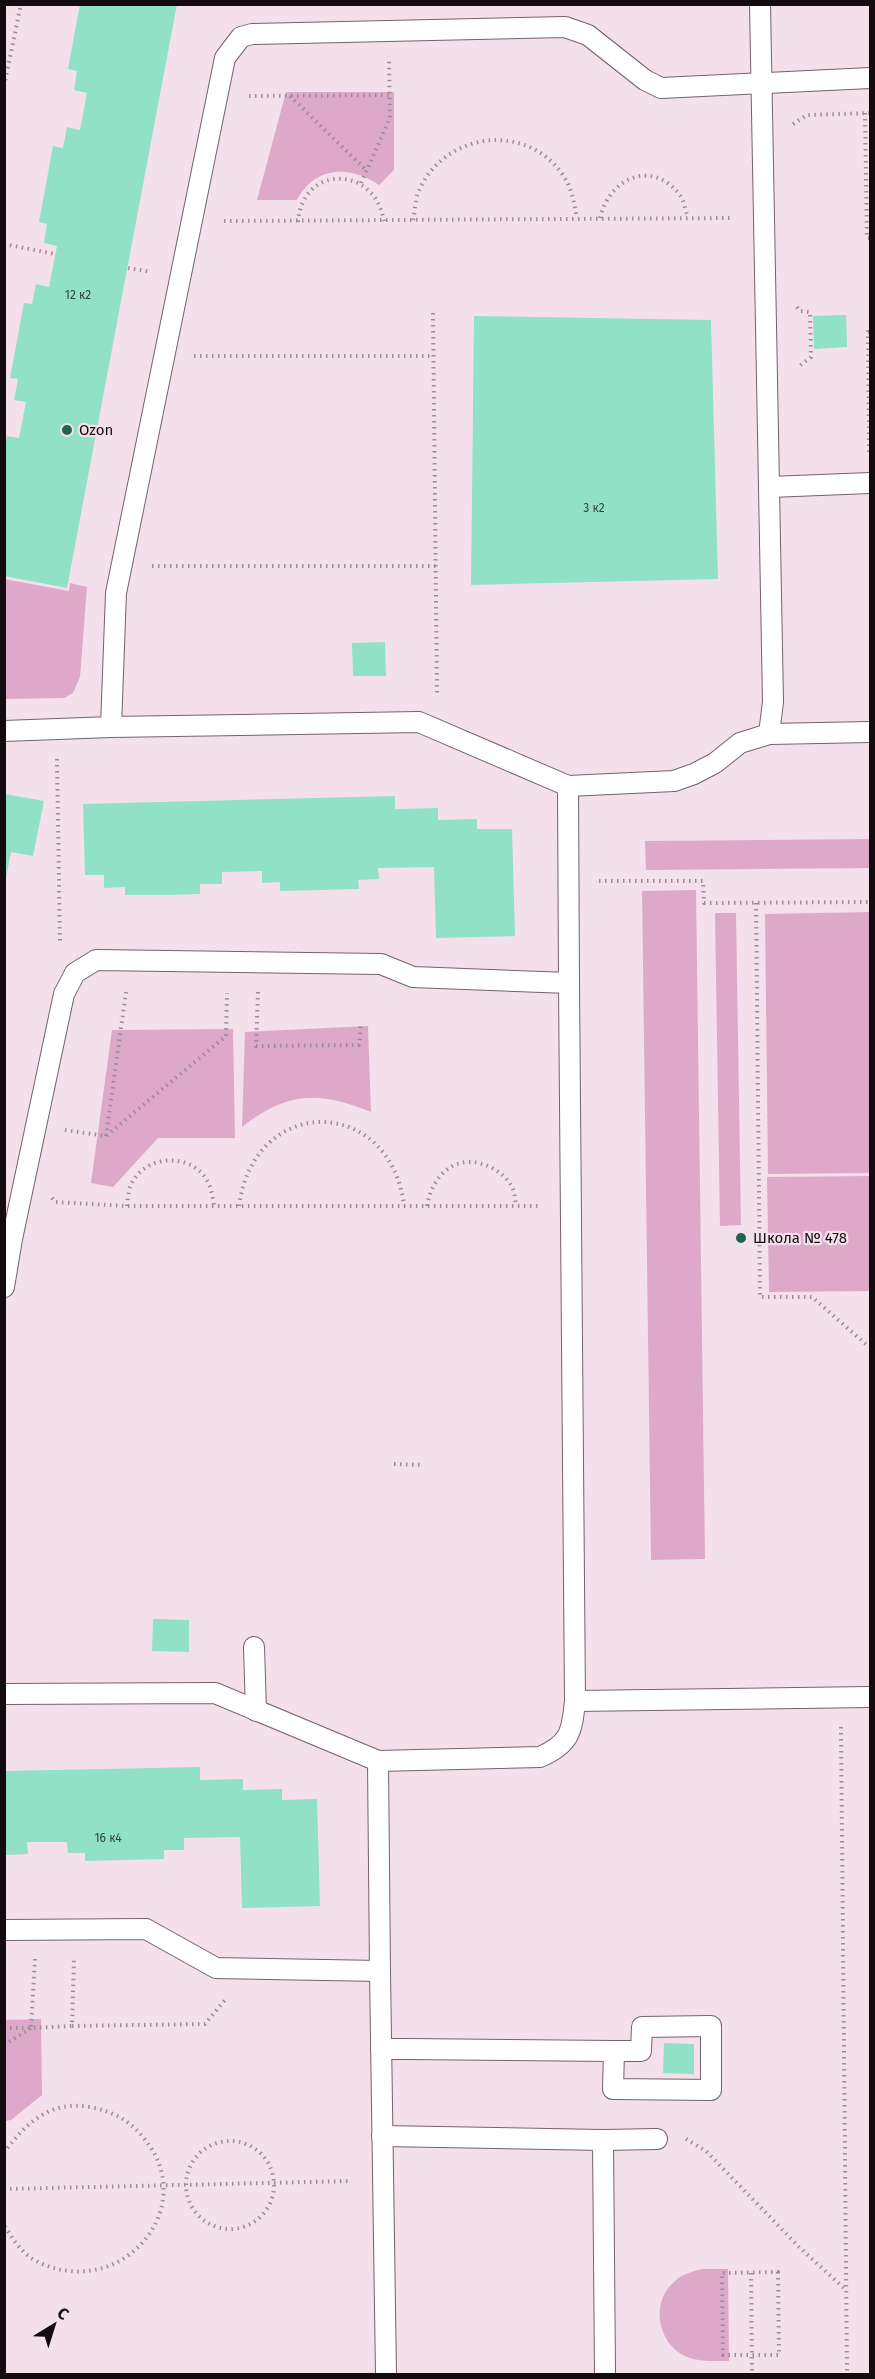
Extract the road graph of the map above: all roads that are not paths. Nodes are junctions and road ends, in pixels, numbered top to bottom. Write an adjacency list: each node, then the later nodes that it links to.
1 (760, 4): 3 (lane)
2 (868, 78): 3 (lane)
3 (760, 82): 5 (lane); 6 (lane)
4 (870, 483): 5 (lane)
5 (770, 487): 9 (lane)
6 (111, 727): 7 (lane); 10 (lane)
7 (4, 731)
8 (870, 732): 9 (lane)
9 (769, 734): 10 (lane)
10 (568, 786): 11 (lane)
11 (569, 983): 12 (lane); 16 (lane)
12 (4, 1287)
13 (254, 1647): 17 (lane)
14 (4, 1694): 17 (lane)
15 (870, 1698): 16 (lane)
16 (575, 1701): 18 (lane)
17 (256, 1711): 18 (lane)
18 (378, 1761): 20 (lane)
19 (4, 1930): 20 (lane)
20 (380, 1971): 21 (lane)
21 (381, 2049): 22 (lane); 23 (lane)
22 (614, 2051): 22 (lane)
23 (382, 2136): 25 (lane); 26 (lane)
24 (657, 2139): 25 (lane)
25 (603, 2140): 27 (lane)
26 (386, 2374)
27 (605, 2374)

